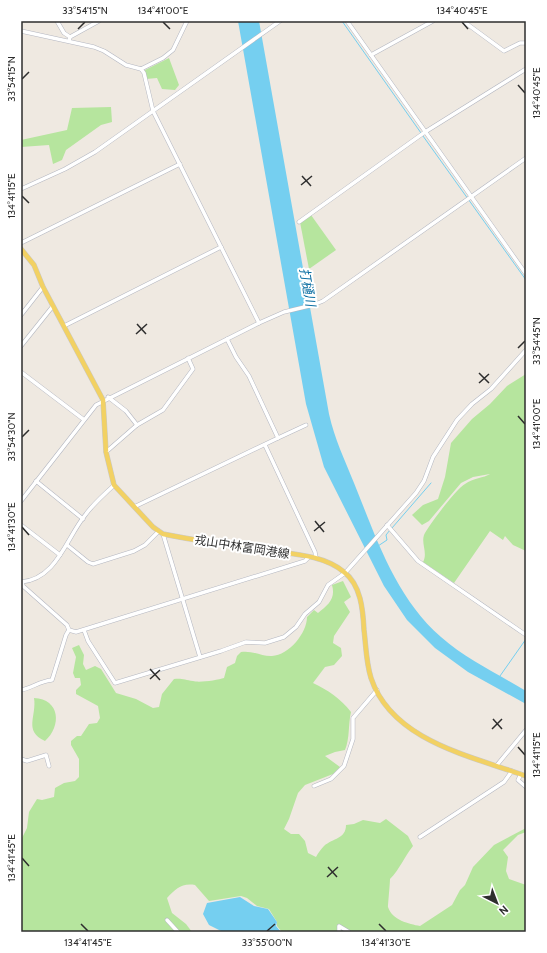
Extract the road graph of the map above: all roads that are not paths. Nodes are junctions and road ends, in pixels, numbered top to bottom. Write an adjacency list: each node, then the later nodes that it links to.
1 (57, 21): 9 (street)
2 (99, 21): 9 (street)
3 (187, 21): 12 (street)
4 (280, 21): 14 (street)
5 (347, 21): 11 (street)
6 (433, 21): 11 (street)
7 (463, 21): 10 (street)
8 (21, 31): 9 (street)
9 (69, 39): 12 (street)
10 (526, 43)
11 (371, 55): 15 (street)
12 (141, 69): 14 (street)
13 (526, 69): 15 (street)
14 (153, 111): 17 (street); 18 (street)
15 (425, 132): 19 (street); 20 (street)
16 (526, 158): 19 (street)
17 (180, 164): 21 (street); 22 (street)
18 (21, 189)
19 (471, 197): 25 (street); 30 (street)
20 (299, 222)
21 (21, 243)
22 (221, 247): 30 (street); 31 (street)
23 (21, 249): 27 (main road)
24 (526, 265): 25 (street)
25 (521, 268): 26 (street)
26 (526, 274)
27 (42, 287): 28 (main road); 29 (street)
28 (53, 306): 31 (main road); 33 (street)
29 (21, 316)
30 (259, 323): 32 (street)
31 (64, 326): 38 (main road)
32 (227, 339): 35 (street); 42 (street)
33 (21, 346)
34 (526, 350): 51 (street)
35 (188, 358): 37 (street); 41 (street)
36 (21, 372): 39 (street)
37 (108, 397): 38 (street); 41 (street)
38 (103, 400): 39 (street); 44 (main road)
39 (83, 419): 45 (street)
40 (306, 425): 42 (street)
41 (136, 426): 44 (street)
42 (278, 438): 43 (street)
43 (265, 445): 48 (street); 56 (street)
44 (106, 452): 46 (main road)
45 (36, 481): 47 (street); 49 (street)
46 (114, 484): 48 (main road); 49 (street)
47 (21, 501)
48 (134, 507): 52 (main road)
49 (83, 519): 53 (street)
50 (21, 525): 54 (street)
51 (387, 525): 57 (street); 62 (street)
52 (161, 533): 53 (street); 55 (main road, 戎山中林富岡港線); 59 (street)
53 (67, 545): 54 (street)
54 (60, 555): 58 (street)
55 (309, 557): 56 (main road, 戎山中林富岡港線); 59 (street)
56 (316, 558): 57 (main road, 戎山中林富岡港線)
57 (345, 572): 63 (street); 65 (main road)
58 (22, 582): 60 (street)
59 (182, 599): 61 (street); 63 (street)
60 (69, 630): 61 (street); 64 (street)
61 (84, 630): 63 (street)
62 (526, 635)
63 (200, 657)
64 (21, 690)
65 (377, 690): 68 (main road); 72 (street)
66 (526, 730): 68 (street)
67 (21, 759): 69 (street)
68 (496, 765): 70 (main road)
69 (49, 766)
70 (512, 771): 71 (main road); 74 (street)
71 (524, 775): 73 (street)
72 (314, 786)
73 (526, 787)
74 (420, 837)
75 (167, 920): 76 (street)
76 (178, 932)
77 (340, 932): 78 (street)
78 (349, 932)

